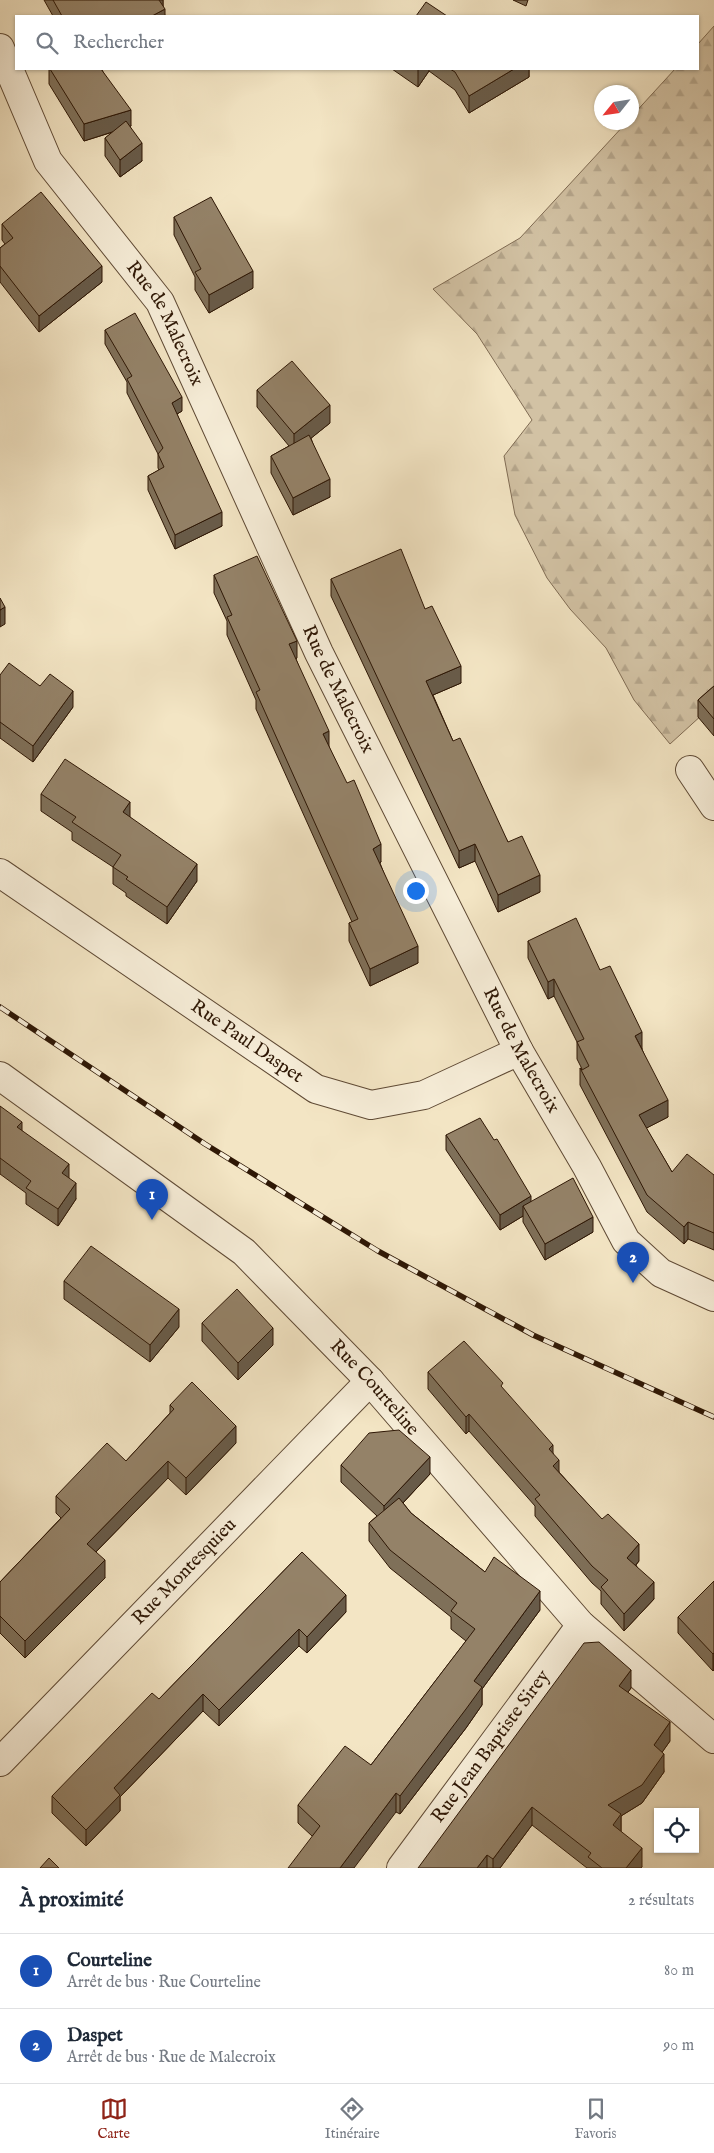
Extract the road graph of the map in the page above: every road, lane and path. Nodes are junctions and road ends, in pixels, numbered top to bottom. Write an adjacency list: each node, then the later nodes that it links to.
1 (0, 48): 5 (street, Rue de Malecroix)
2 (690, 770): 3 (street)
3 (714, 806)
4 (0, 873): 5 (street, Rue Paul Daspet)
5 (519, 1051): 7 (street, Rue de Malecroix)
6 (0, 1076): 8 (street, Rue Courteline)
7 (714, 1297)
8 (370, 1381): 9 (street, Rue Courteline); 11 (street, Rue Montesquieu)
9 (581, 1625): 10 (street, Rue Courteline); 12 (street, Rue Jean Baptiste Sirey)
10 (714, 1739)
11 (0, 1762)
12 (401, 1868)

